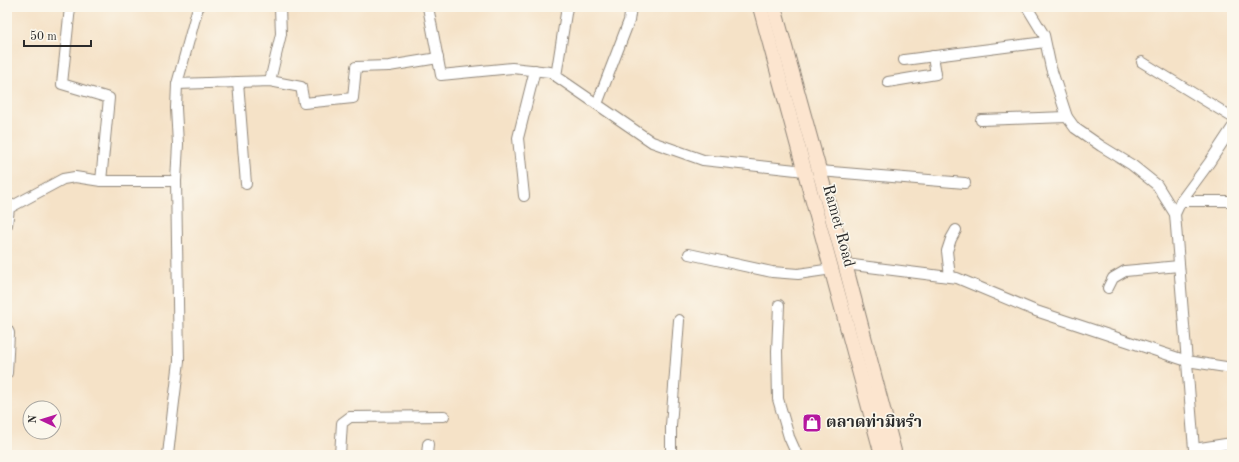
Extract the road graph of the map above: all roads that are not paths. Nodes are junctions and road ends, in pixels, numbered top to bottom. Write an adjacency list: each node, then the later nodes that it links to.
1 (70, 7): 27 (street)
2 (198, 7): 20 (street)
3 (280, 7): 17 (street)
4 (428, 7): 12 (street)
5 (567, 7): 16 (street)
6 (631, 7): 21 (street)
7 (760, 7): 26 (main road, Ramet Road)
8 (774, 7): 26 (main road, Ramet Road)
9 (1027, 7): 10 (street)
10 (1045, 42): 11 (street); 22 (street)
11 (934, 56): 13 (street); 19 (street)
12 (438, 58): 15 (street); 17 (street)
13 (904, 60)
14 (1142, 62): 23 (street)
15 (536, 70): 16 (street); 31 (street)
16 (556, 76): 21 (street)
17 (270, 81): 18 (street)
18 (238, 82): 20 (street); 30 (street)
19 (888, 82)
20 (177, 84): 28 (street)
21 (597, 104): 26 (street)
22 (1067, 117): 24 (street); 34 (street)
23 (1232, 117)
24 (981, 120)
25 (1232, 128): 32 (street)
26 (812, 171): 29 (street); 38 (main road, Ramet Road); 40 (main road, Ramet Road)
27 (101, 181): 28 (street); 35 (street)
28 (176, 182): 53 (street)
29 (965, 182)
30 (246, 184)
31 (524, 196)
32 (1181, 201): 33 (street); 34 (street)
33 (1232, 201)
34 (1175, 214): 39 (street)
35 (7, 225)
36 (956, 230): 41 (street)
37 (689, 254): 40 (street)
38 (845, 264): 41 (street); 59 (main road, Ramet Road)
39 (1179, 266): 42 (street); 46 (street)
40 (832, 269): 58 (main road, Ramet Road)
41 (950, 277): 46 (street)
42 (1108, 288)
43 (779, 305): 57 (street)
44 (679, 320): 56 (street)
45 (7, 329): 48 (street)
46 (1187, 361): 47 (street); 52 (street)
47 (1232, 368)
48 (7, 373)
49 (444, 416): 54 (street)
50 (1232, 443): 52 (street)
51 (428, 444): 55 (street)
52 (1195, 452)
53 (168, 455)
54 (340, 455)
55 (427, 455)
56 (671, 455)
57 (797, 455)
58 (882, 455)
59 (895, 455)

